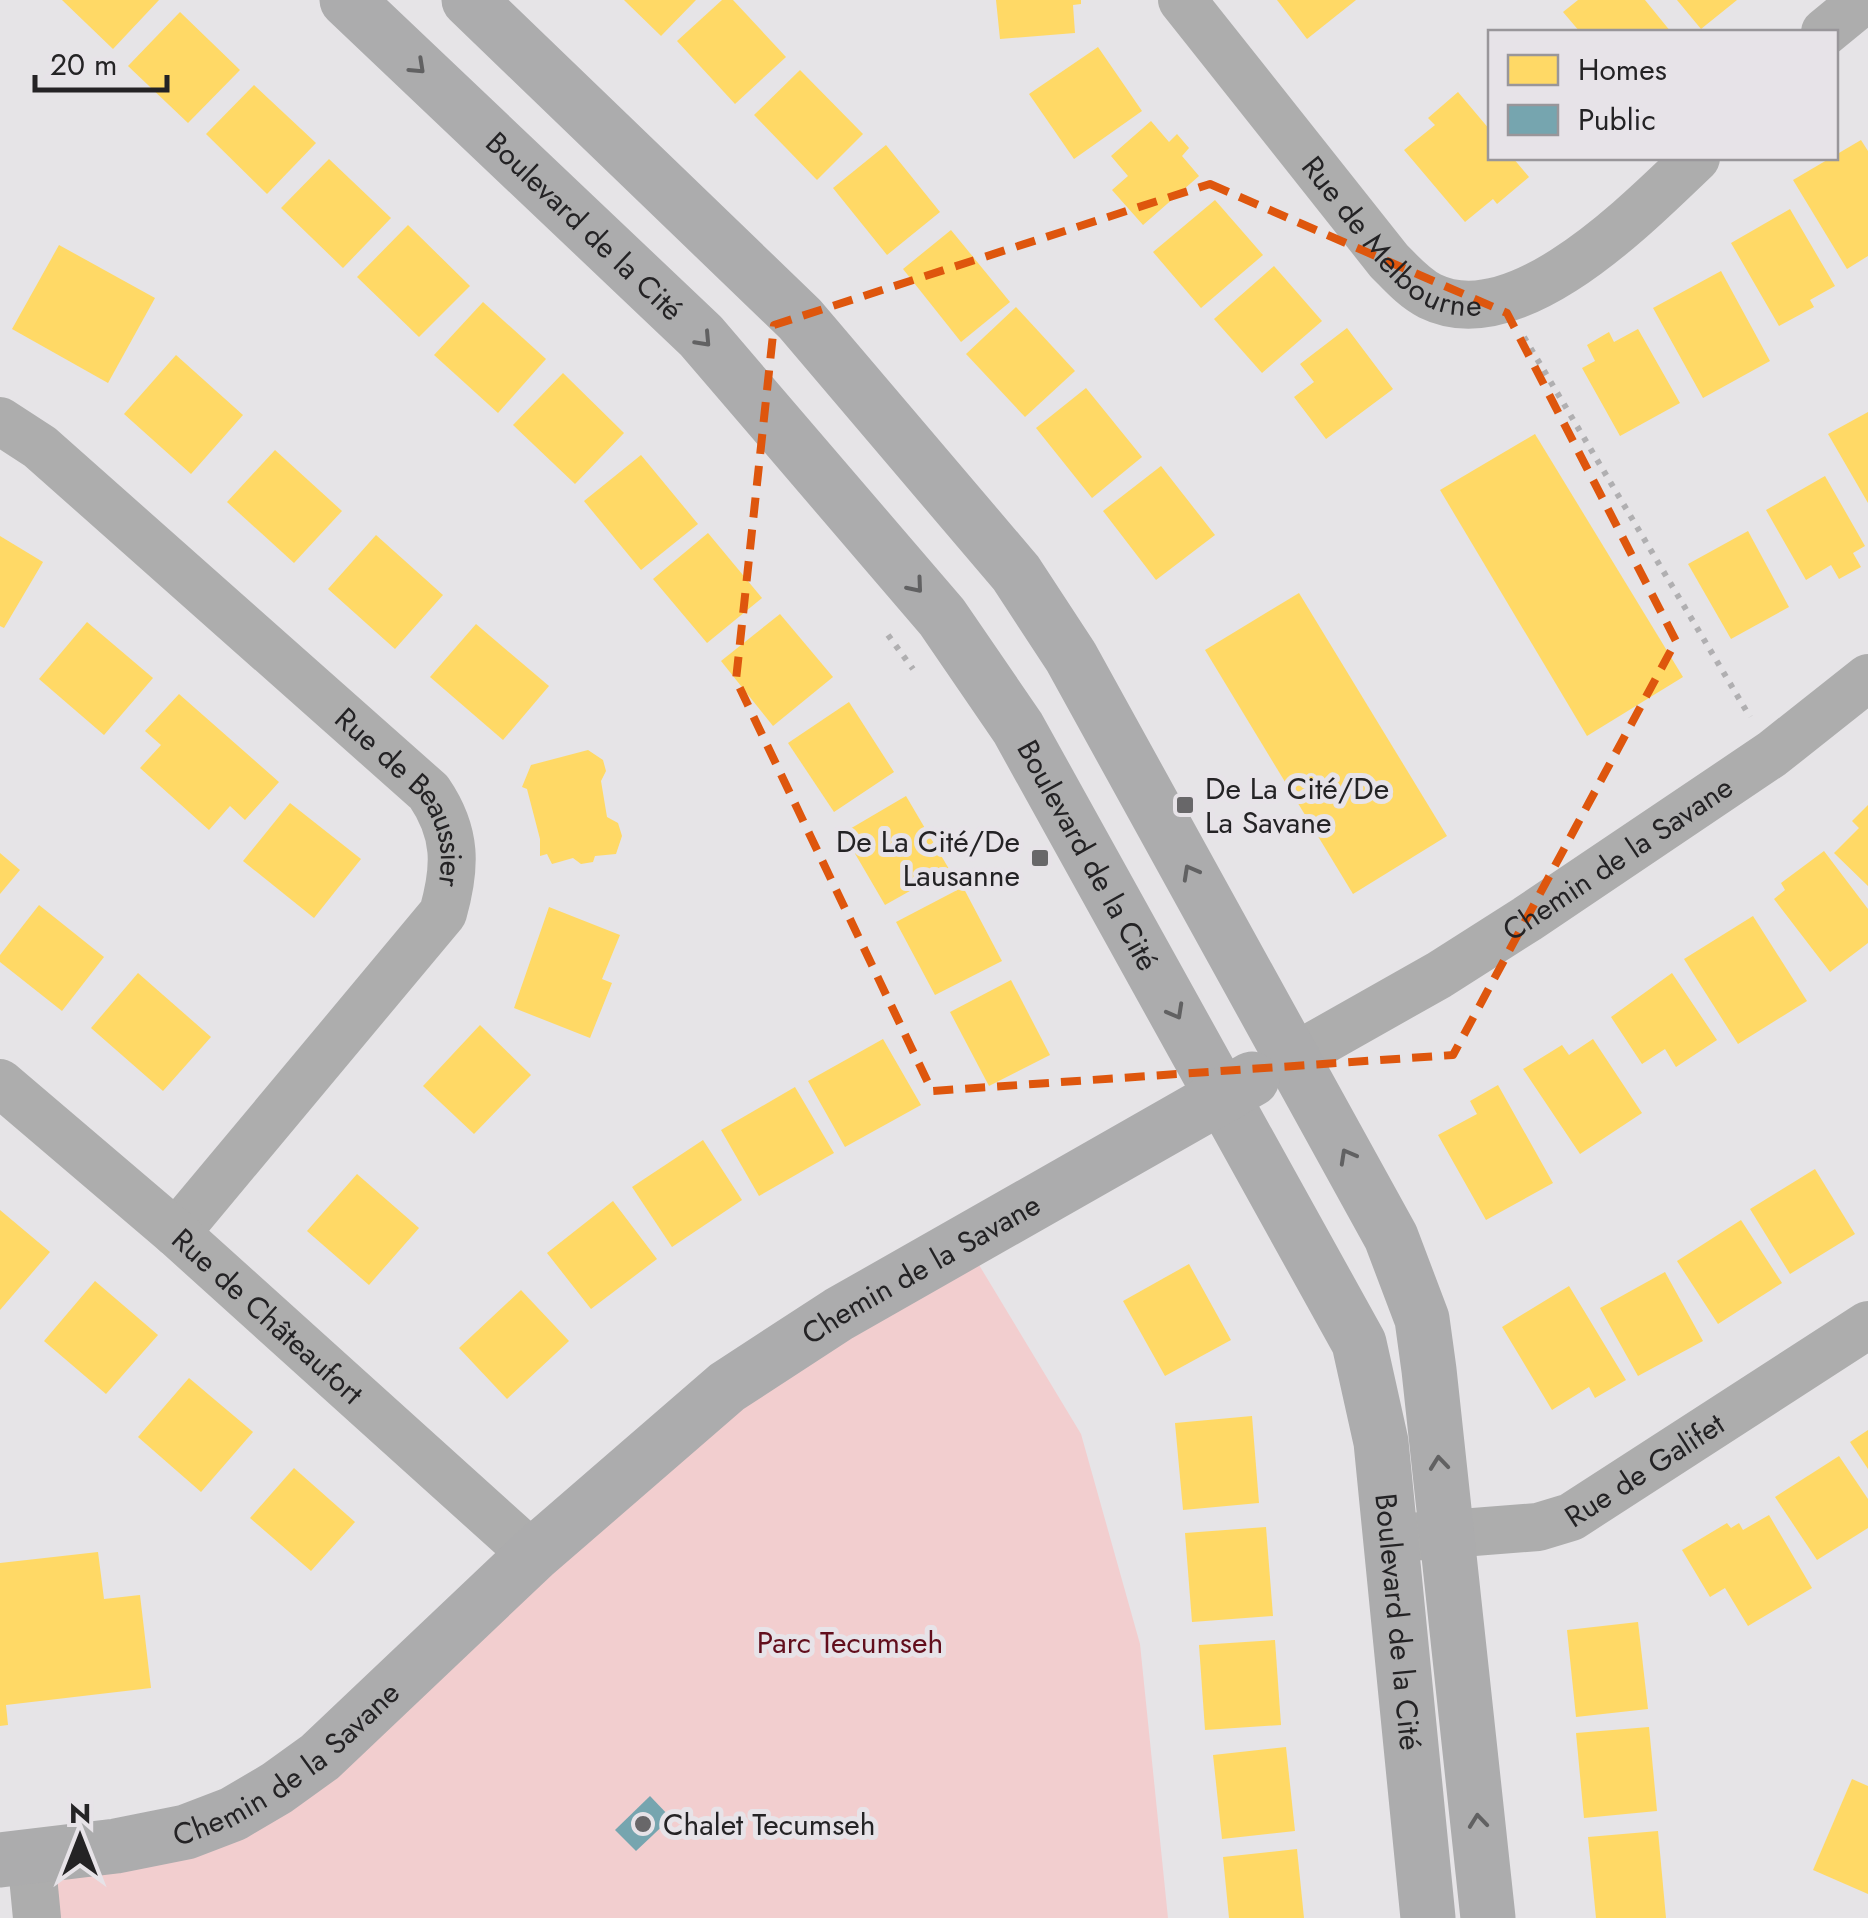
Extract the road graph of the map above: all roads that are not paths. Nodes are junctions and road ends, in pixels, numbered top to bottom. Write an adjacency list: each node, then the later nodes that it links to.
1 (347, 0): 11 (street, Boulevard de la Cité, one-way to 11)
2 (469, 0): 9 (street, Boulevard de la Cité, one-way to 2)
3 (1182, 0): 6 (street, Rue de Melbourne)
4 (1864, 0): 5 (street)
5 (1827, 30)
6 (1694, 160)
7 (0, 422): 12 (street, Rue de Beaussier)
8 (1868, 678): 9 (street, Chemin de la Savane)
9 (1292, 1058): 11 (street, Chemin de la Savane); 14 (street, Boulevard de la Cité, one-way to 9)
10 (0, 1083): 12 (street, Rue de Châteaufort)
11 (1222, 1096): 15 (street, Boulevard de la Cité); 16 (street, Chemin de la Savane)
12 (176, 1233): 16 (street, Rue de Châteaufort)
13 (1868, 1325): 14 (street, Rue de Galifet)
14 (1446, 1536): 15 (street, Rue de Galifet); 20 (street, Boulevard de la Cité, one-way to 14)
15 (1392, 1537): 19 (street, Boulevard de la Cité)
16 (532, 1555): 17 (street, Chemin de la Savane)
17 (16, 1858): 18 (street)
18 (37, 1918)
19 (1428, 1918)
20 (1488, 1918)

